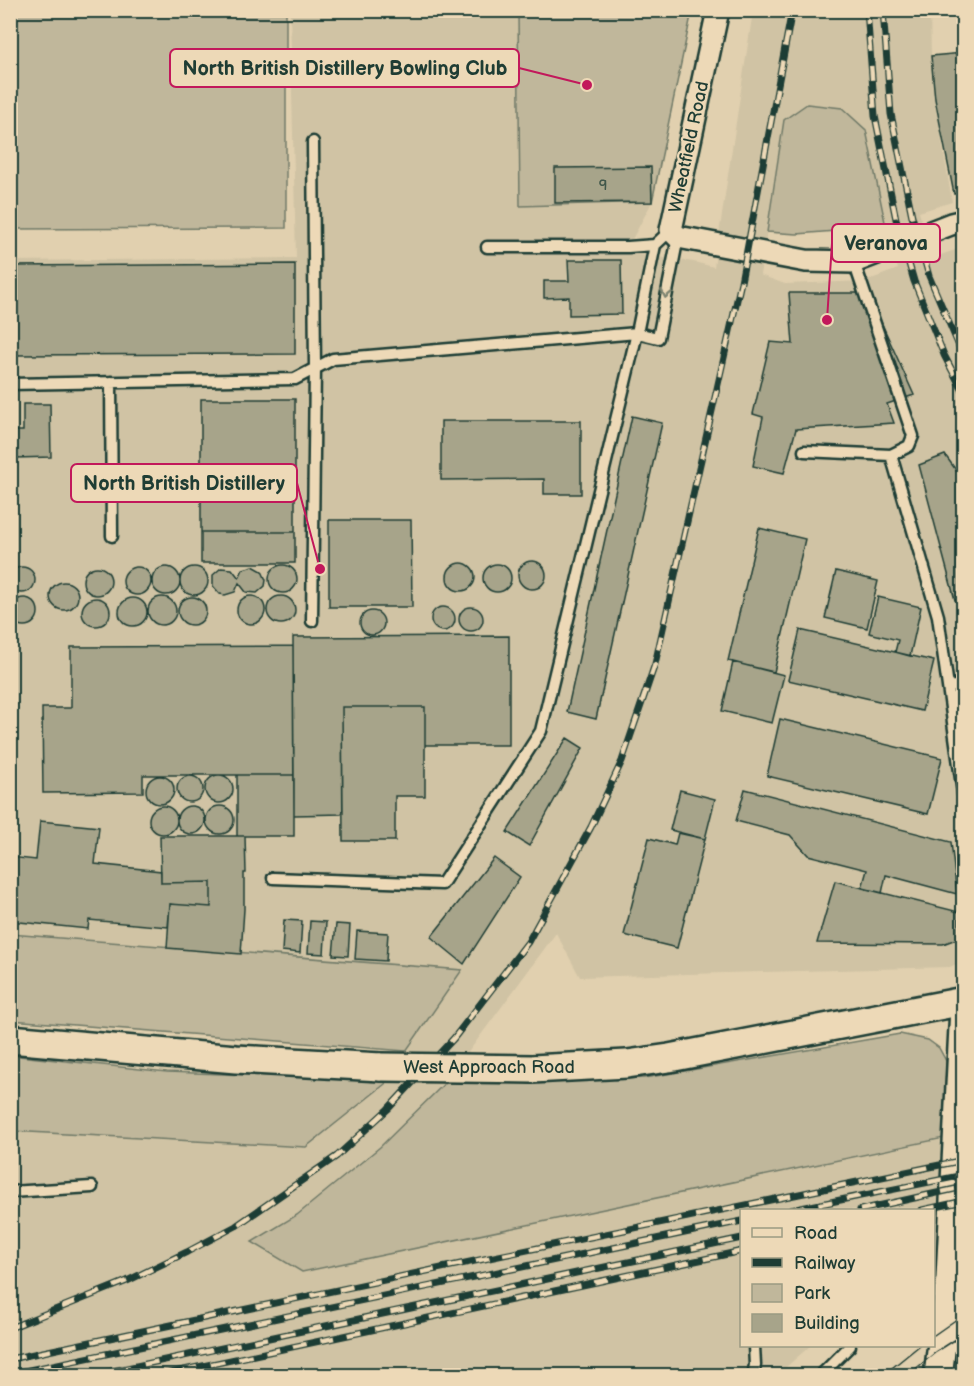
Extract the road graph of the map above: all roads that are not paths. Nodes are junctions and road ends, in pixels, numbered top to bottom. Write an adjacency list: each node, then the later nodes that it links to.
1 (718, 10): 4 (street, Wheatfield Road)
2 (313, 142): 9 (lane)
3 (963, 221): 7 (street, Wheatfield Road)
4 (674, 234): 5 (lane); 7 (street, Wheatfield Road); 8 (lane, one-way to 8)
5 (655, 244): 6 (lane); 8 (lane)
6 (487, 247)
7 (854, 262): 13 (lane)
8 (637, 333): 9 (lane); 19 (lane)
9 (315, 369): 10 (lane); 15 (lane)
10 (111, 382): 11 (lane); 14 (lane)
11 (10, 384)
12 (804, 451): 13 (lane)
13 (891, 455): 17 (lane)
14 (112, 536)
15 (312, 621)
16 (963, 685): 17 (lane)
17 (948, 687): 18 (lane)
18 (963, 800)
19 (273, 878)
20 (963, 1001): 22 (street, West Approach Road, bridge)
21 (963, 1008): 29 (street)
22 (10, 1039)
23 (92, 1187): 24 (lane)
24 (10, 1192)
25 (754, 1347): 27 (lane)
26 (849, 1347): 28 (lane)
27 (753, 1376)
28 (820, 1376)
29 (938, 1376)

